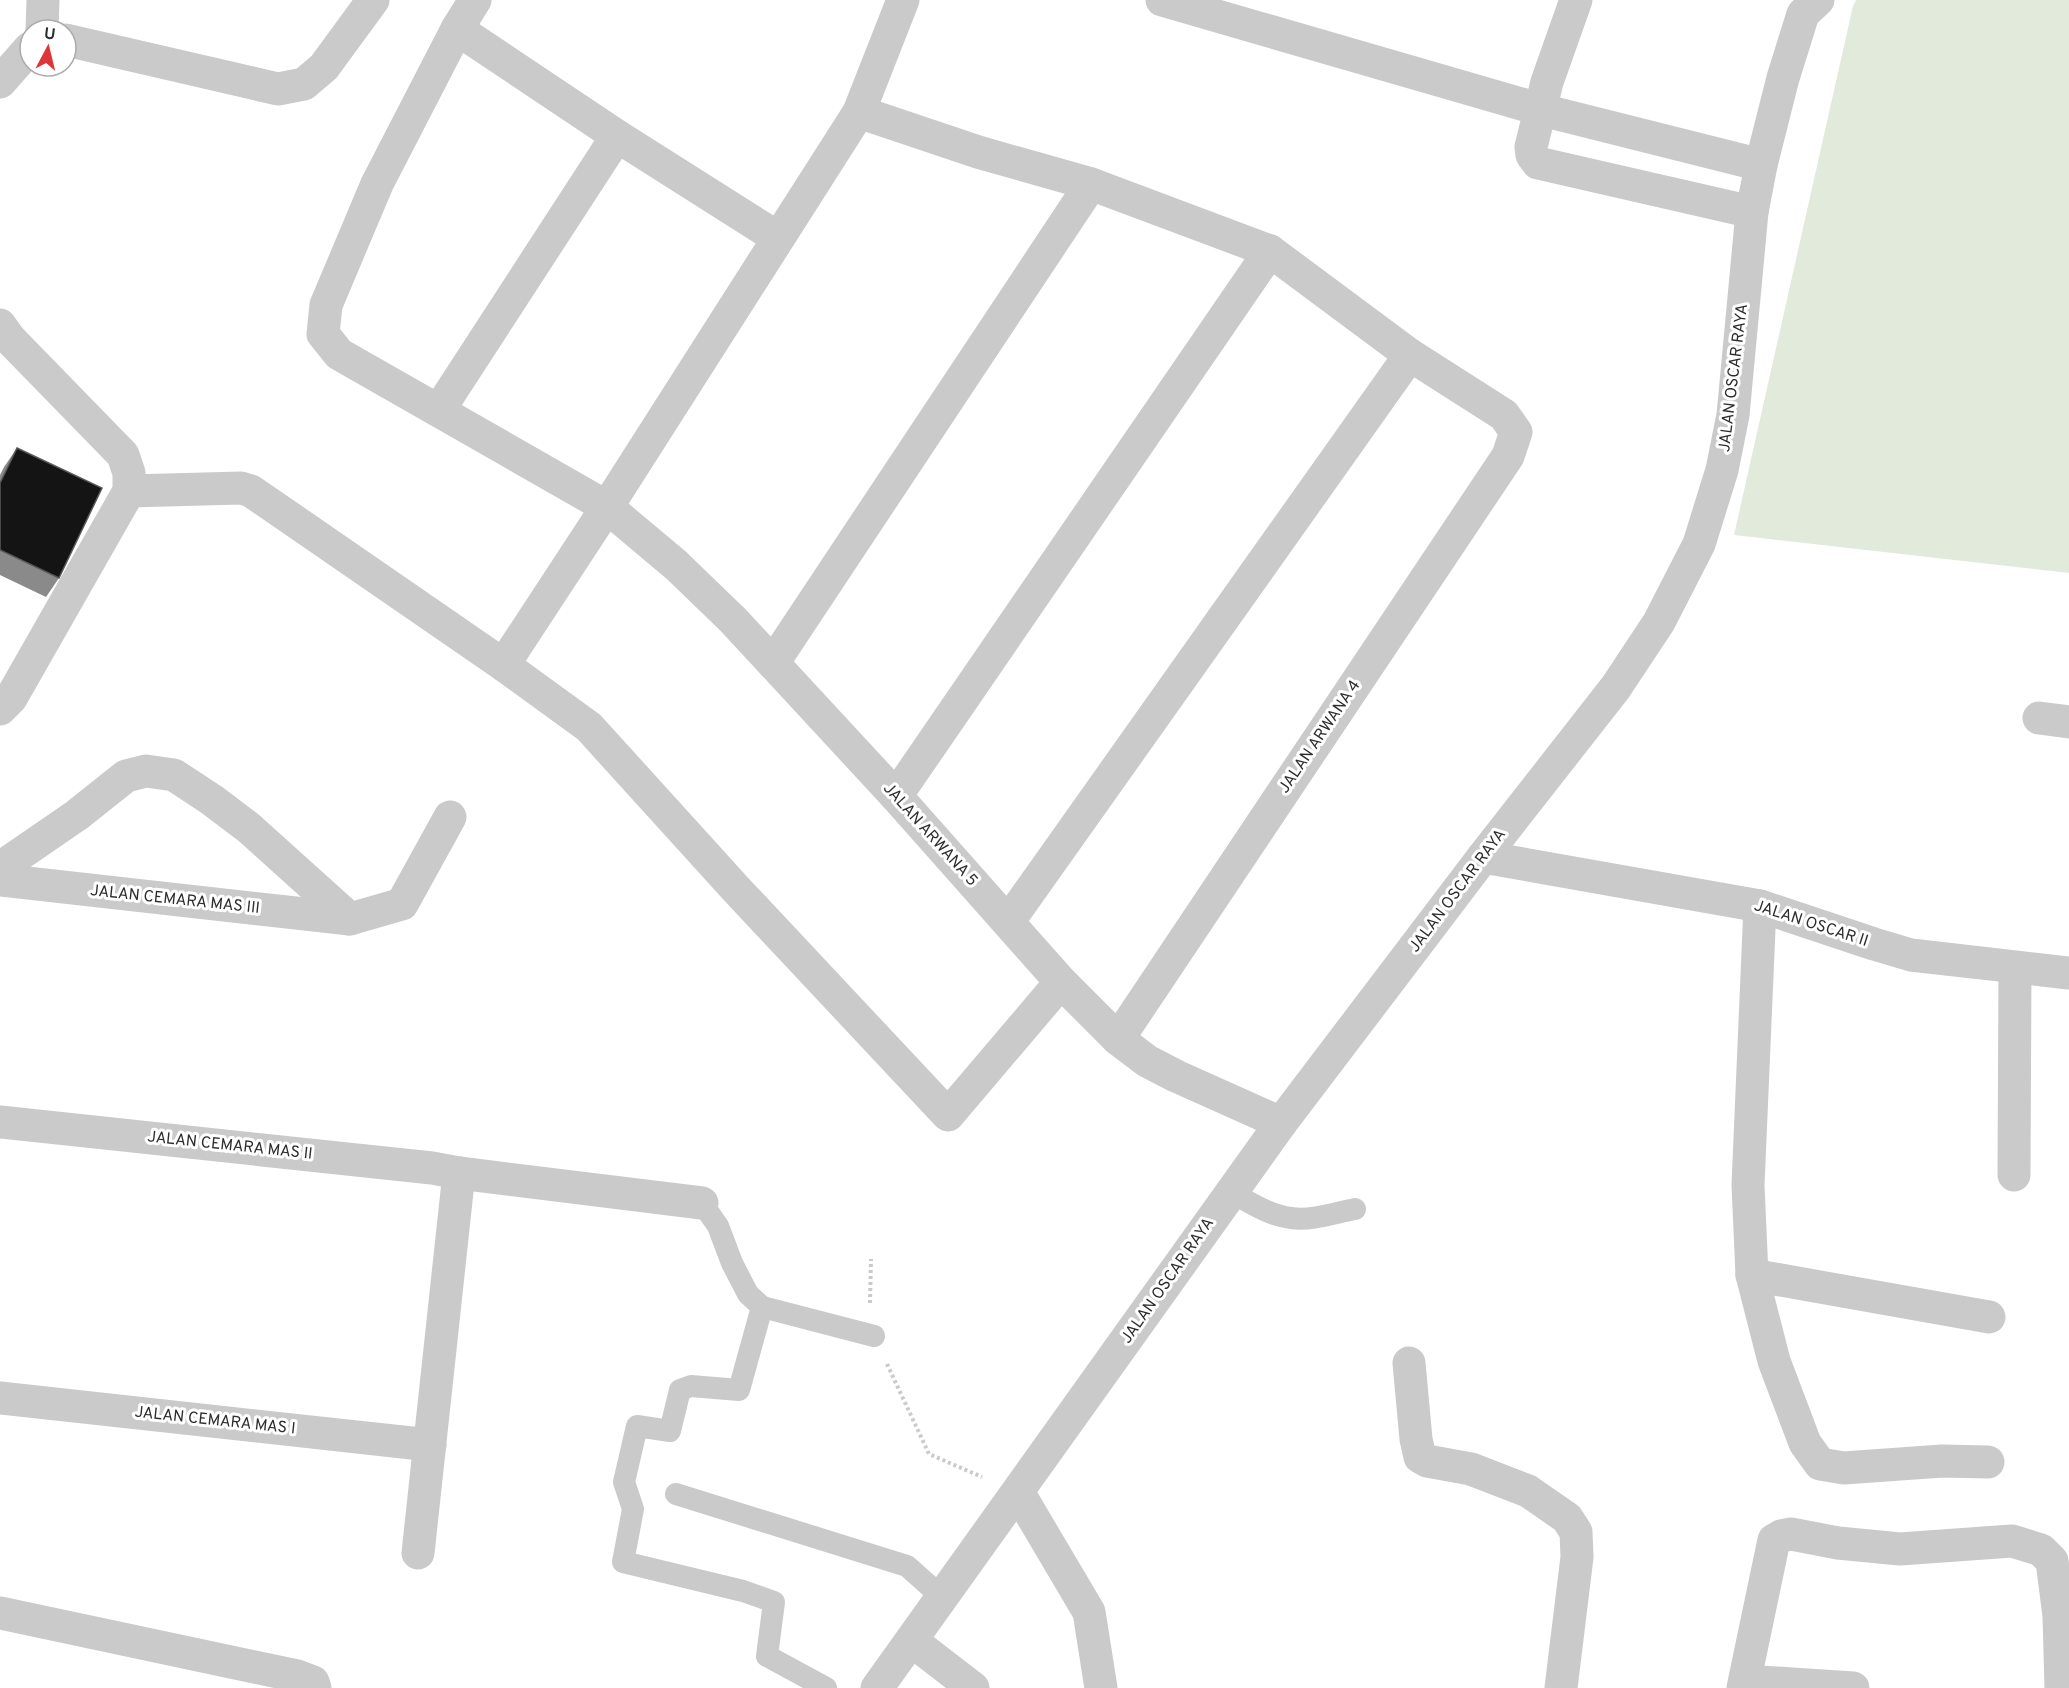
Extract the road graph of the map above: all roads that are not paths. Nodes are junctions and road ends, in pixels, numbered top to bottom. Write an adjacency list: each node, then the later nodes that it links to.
1 (43, 0): 8 (street)
2 (373, 0): 10 (street)
3 (475, 0): 9 (street, JALAN ARWANA 5)
4 (903, 0): 14 (street)
5 (1161, 0): 13 (street)
6 (1576, 0): 13 (street)
7 (1818, 0): 16 (street, JALAN OSCAR RAYA)
8 (42, 18)
9 (457, 29): 15 (street); 23 (street, JALAN ARWANA 5)
10 (78, 43)
11 (18, 62): 12 (street)
12 (0, 82)
13 (1542, 110): 16 (street); 18 (street)
14 (859, 112): 17 (street); 19 (street)
15 (617, 136): 19 (street); 23 (street)
16 (1761, 165): 18 (street, JALAN OSCAR RAYA)
17 (1091, 184): 20 (street); 26 (street)
18 (1752, 212): 31 (street, JALAN OSCAR RAYA)
19 (778, 238): 25 (street)
20 (1270, 252): 22 (street); 29 (street)
21 (0, 325): 24 (street)
22 (1410, 355): 36 (street); 40 (street, JALAN ARWANA 4)
23 (439, 410): 25 (street, JALAN ARWANA 5)
24 (129, 491): 27 (street); 28 (street)
25 (607, 507): 26 (street, JALAN ARWANA 5); 27 (street)
26 (773, 663): 29 (street, JALAN ARWANA 5)
27 (505, 666): 39 (street)
28 (0, 709)
29 (896, 796): 36 (street, JALAN ARWANA 5)
30 (450, 817): 35 (street, JALAN CEMARA MAS III)
31 (1483, 857): 34 (street, JALAN OSCAR II); 42 (street, JALAN OSCAR RAYA)
32 (0, 868): 35 (street)
33 (0, 880): 35 (street, JALAN CEMARA MAS III)
34 (1760, 906): 37 (street, JALAN OSCAR II); 48 (street)
35 (350, 920)
36 (1008, 922): 39 (street, JALAN ARWANA 5)
37 (2015, 968): 38 (street, JALAN OSCAR II); 44 (street)
38 (2069, 973)
39 (1061, 982): 40 (street, JALAN ARWANA 5)
40 (1118, 1039): 42 (street, JALAN ARWANA 5)
41 (0, 1122): 43 (street, JALAN CEMARA MAS II)
42 (1281, 1123): 45 (street, JALAN OSCAR RAYA)
43 (459, 1173): 46 (street, JALAN CEMARA MAS II); 54 (street)
44 (2014, 1175)
45 (1231, 1192): 47 (lane); 56 (street, JALAN OSCAR RAYA)
46 (702, 1203): 49 (lane)
47 (1355, 1209)
48 (1752, 1275): 50 (street); 55 (street)
49 (762, 1307): 51 (lane); 65 (lane)
50 (1989, 1317)
51 (874, 1336)
52 (1409, 1363): 69 (street)
53 (0, 1398): 54 (street, JALAN CEMARA MAS I)
54 (430, 1444): 58 (street)
55 (1988, 1462)
56 (1018, 1492): 59 (street, JALAN OSCAR RAYA); 68 (street)
57 (675, 1494): 59 (lane)
58 (418, 1553)
59 (943, 1598): 62 (street, JALAN OSCAR RAYA)
60 (0, 1613): 64 (street)
61 (2064, 1614): 63 (street); 71 (street)
62 (912, 1641): 66 (street, JALAN OSCAR RAYA); 67 (street)
63 (1744, 1684): 70 (street)
64 (315, 1688)
65 (826, 1688)
66 (877, 1688)
67 (973, 1688)
68 (1101, 1688)
69 (1561, 1688)
70 (1853, 1688)
71 (2061, 1688)

